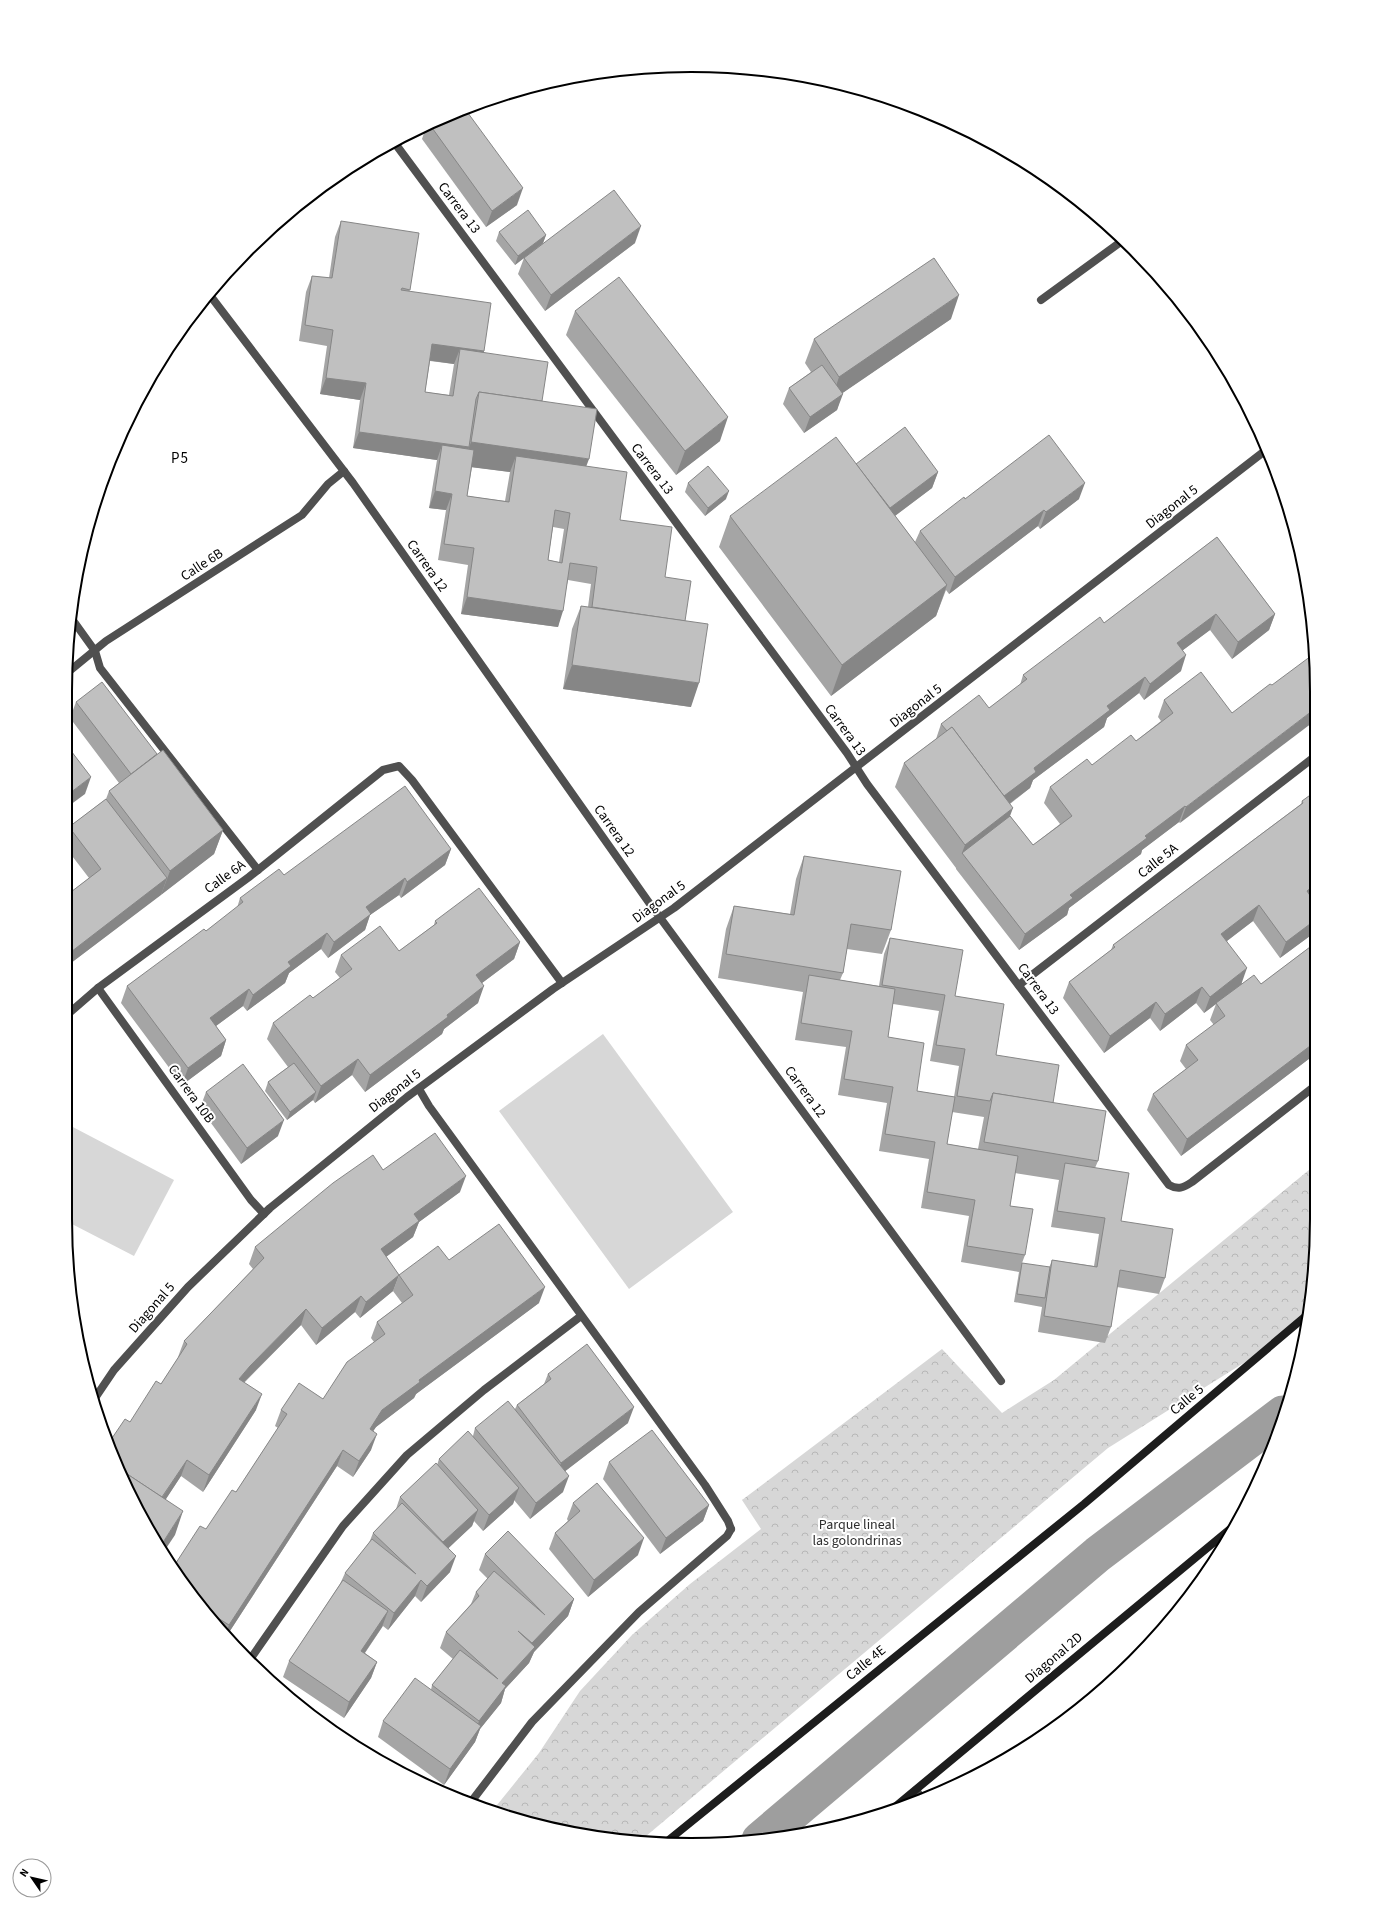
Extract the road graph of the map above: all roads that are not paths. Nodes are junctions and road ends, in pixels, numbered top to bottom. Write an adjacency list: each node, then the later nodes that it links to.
1 (397, 147): 11 (street, Carrera 13)
2 (1118, 244): 4 (street)
3 (213, 299): 6 (street, Carrera 12)
4 (1041, 300)
5 (1262, 453): 11 (street, Diagonal 5)
6 (344, 471): 8 (street, Calle 6B); 13 (street, Carrera 12)
7 (76, 624): 8 (street)
8 (94, 651): 9 (street, Calle 6B); 12 (street)
9 (73, 668)
10 (1310, 760): 15 (street, Calle 5A)
11 (856, 768): 13 (street, Diagonal 5); 15 (street, Carrera 13)
12 (258, 870): 14 (street, Calle 6A); 16 (street, Calle 6A)
13 (660, 918): 14 (street, Diagonal 5); 23 (street, Carrera 12)
14 (562, 983): 18 (street, Diagonal 5)
15 (1019, 985): 19 (street, Carrera 13)
16 (98, 988): 17 (street, Calle 6A); 20 (street, Carrera 10B)
17 (72, 1011)
18 (419, 1089): 20 (street, Diagonal 5); 21 (street)
19 (1310, 1090)
20 (264, 1214): 24 (street, Diagonal 5)
21 (581, 1316): 27 (street); 30 (street)
22 (1302, 1319): 25 (street, Calle 5)
23 (1001, 1381)
24 (98, 1394)
25 (1084, 1504): 32 (street, Calle 4E)
26 (1223, 1535): 28 (street, Diagonal 2D)
27 (252, 1656)
28 (916, 1790): 29 (street); 31 (street, Diagonal 2D)
29 (919, 1794)
30 (474, 1798)
31 (904, 1800)
32 (673, 1838)

